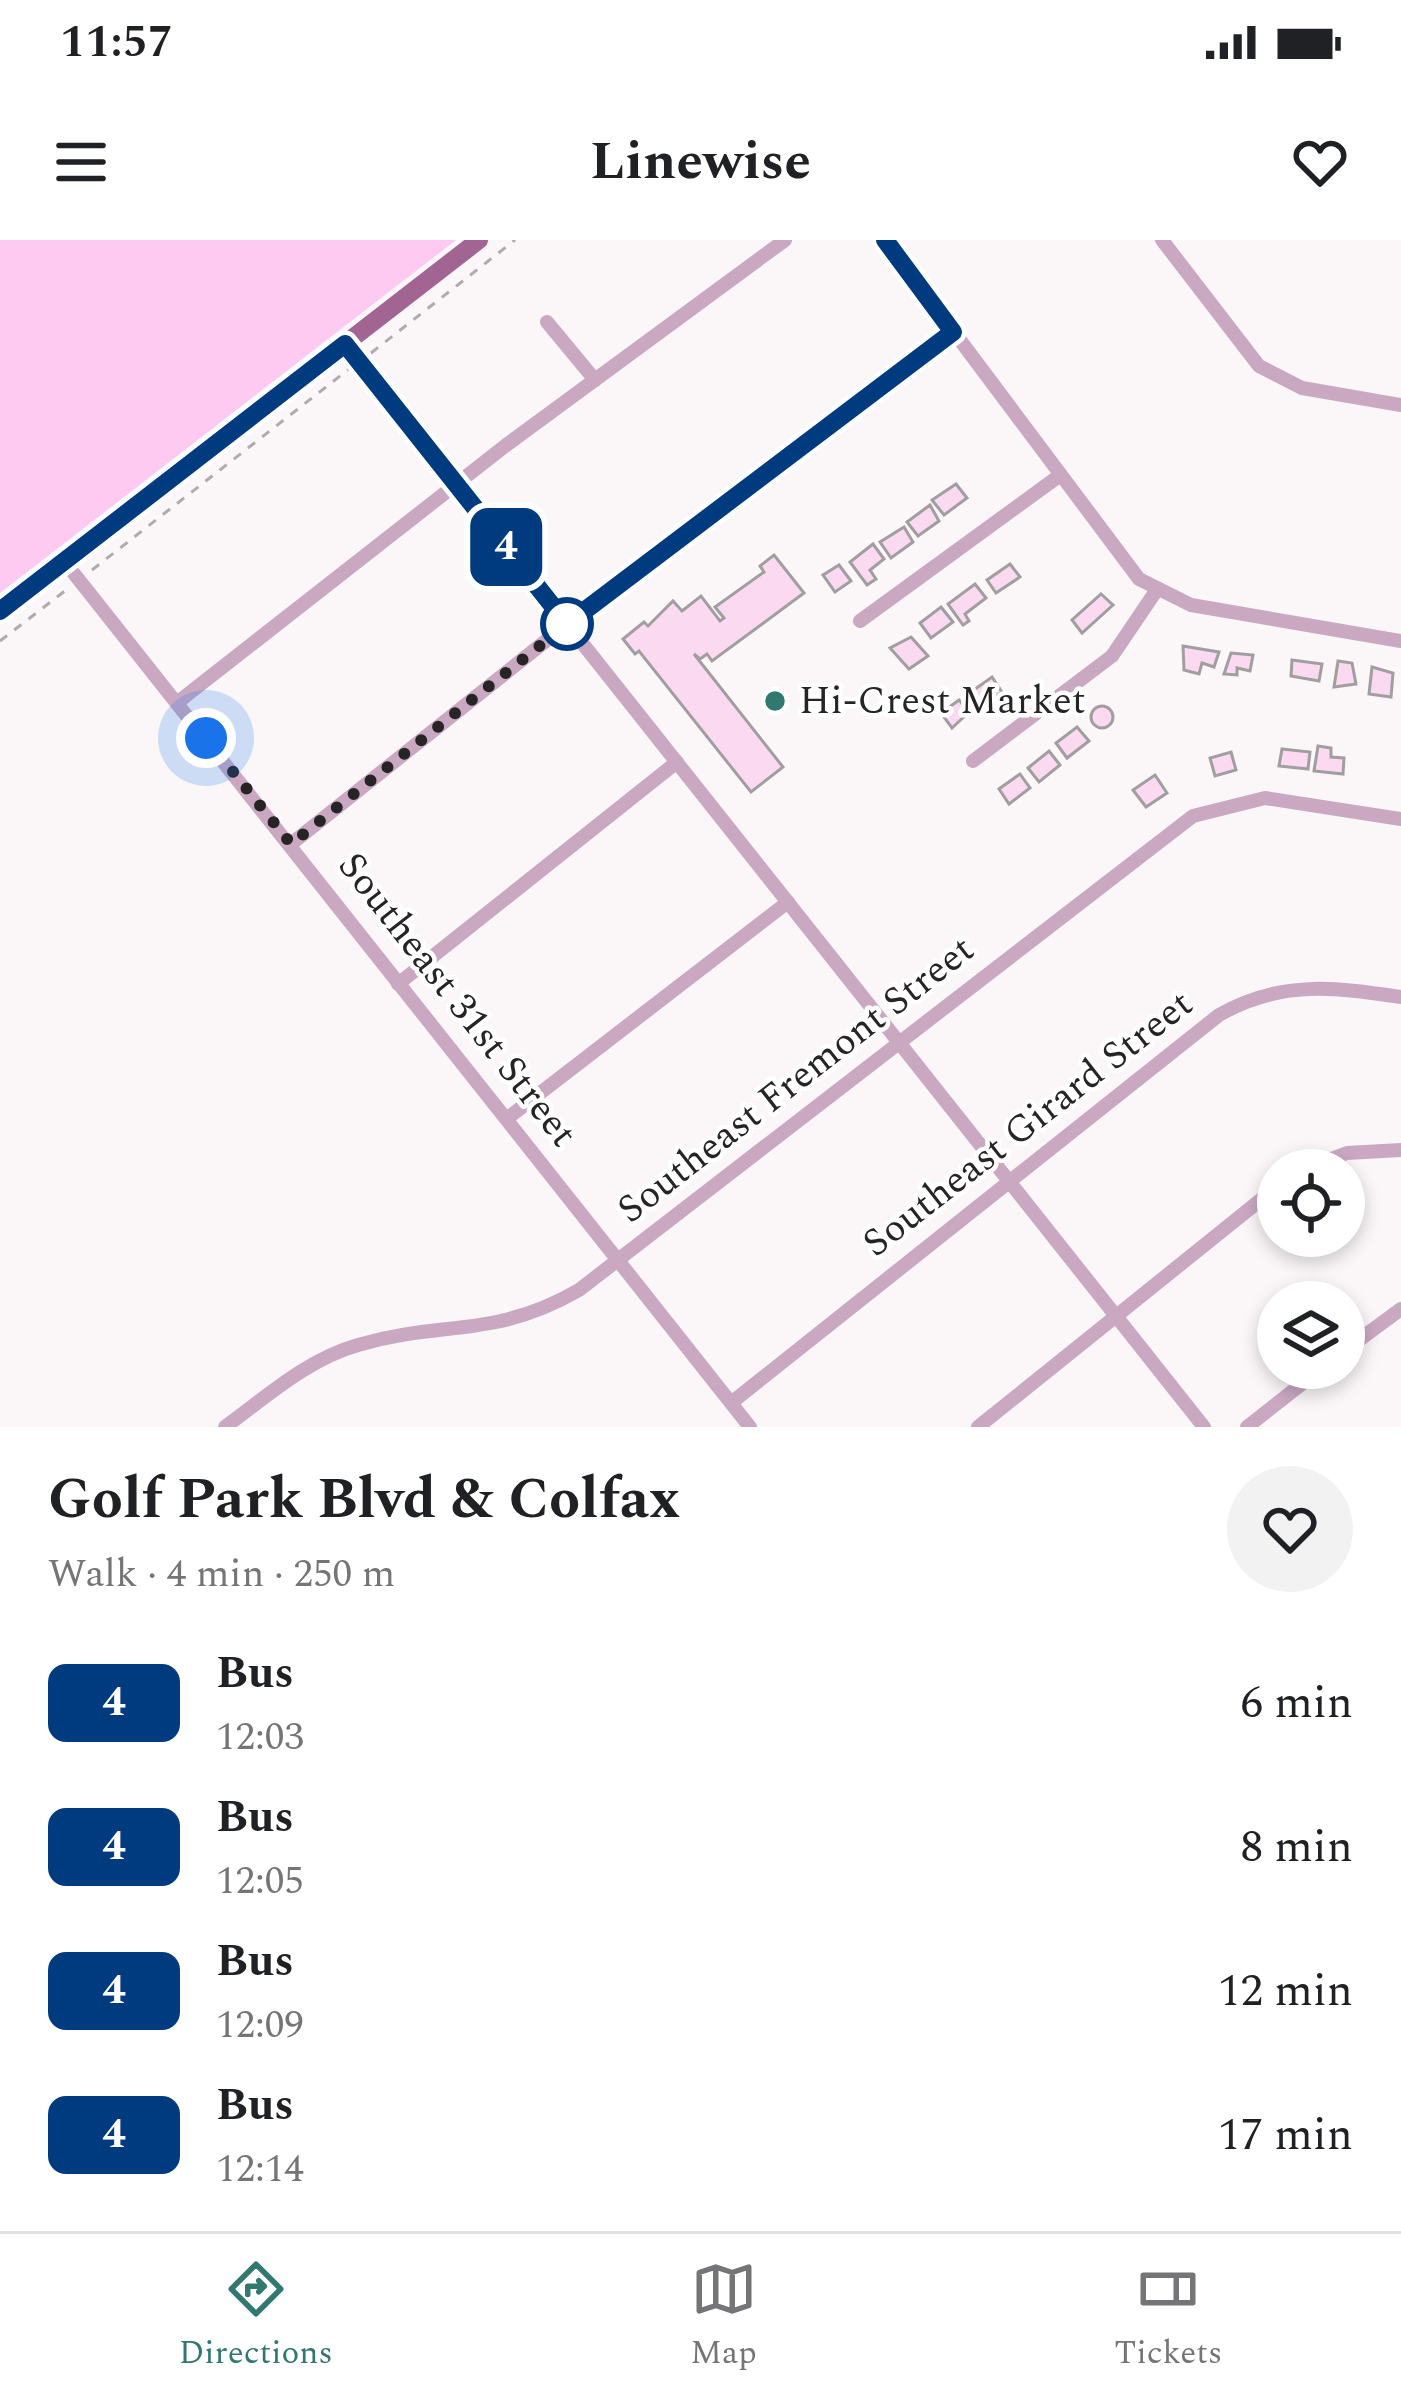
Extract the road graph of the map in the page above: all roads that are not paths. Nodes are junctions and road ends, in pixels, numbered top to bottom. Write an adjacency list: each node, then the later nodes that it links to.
1 (479, 240): 7 (main road)
2 (785, 240): 8 (street)
3 (885, 240): 6 (street)
4 (1162, 240): 9 (street)
5 (547, 322): 8 (street)
6 (953, 332): 10 (street); 16 (street)
7 (345, 344): 11 (street); 12 (main road)
8 (595, 380): 11 (street)
9 (1401, 405)
10 (1059, 476): 13 (street); 15 (street)
11 (456, 484): 16 (street); 18 (street)
12 (64, 561): 14 (main road); 18 (street, Southeast 31st Street)
13 (1156, 591): 17 (street); 19 (street)
14 (0, 610)
15 (860, 621)
16 (567, 624): 20 (street); 22 (street)
17 (1401, 641)
18 (178, 702): 22 (street, Southeast 31st Street)
19 (974, 761)
20 (677, 762): 23 (street); 24 (street)
21 (1401, 819): 26 (street, Southeast Fremont Street)
22 (291, 844): 24 (street, Southeast 31st Street)
23 (788, 902): 26 (street); 27 (street)
24 (398, 984): 27 (street, Southeast 31st Street)
25 (1401, 997): 30 (street, Southeast Girard Street)
26 (897, 1041): 30 (street); 32 (street, Southeast Fremont Street)
27 (509, 1117): 32 (street, Southeast 31st Street)
28 (1401, 1150): 29 (street)
29 (1365, 1152)
30 (1009, 1180): 34 (street); 37 (street, Southeast Girard Street)
31 (1257, 1203): 34 (street)
32 (619, 1261): 37 (street, Southeast 31st Street); 38 (street, Southeast Fremont Street)
33 (1401, 1309): 35 (street)
34 (1117, 1316): 40 (street); 41 (street)
35 (1365, 1336)
36 (1295, 1389): 42 (street)
37 (730, 1402): 39 (street, Southeast 31st Street)
38 (225, 1427)
39 (750, 1427)
40 (978, 1427)
41 (1204, 1427)
42 (1246, 1427)

